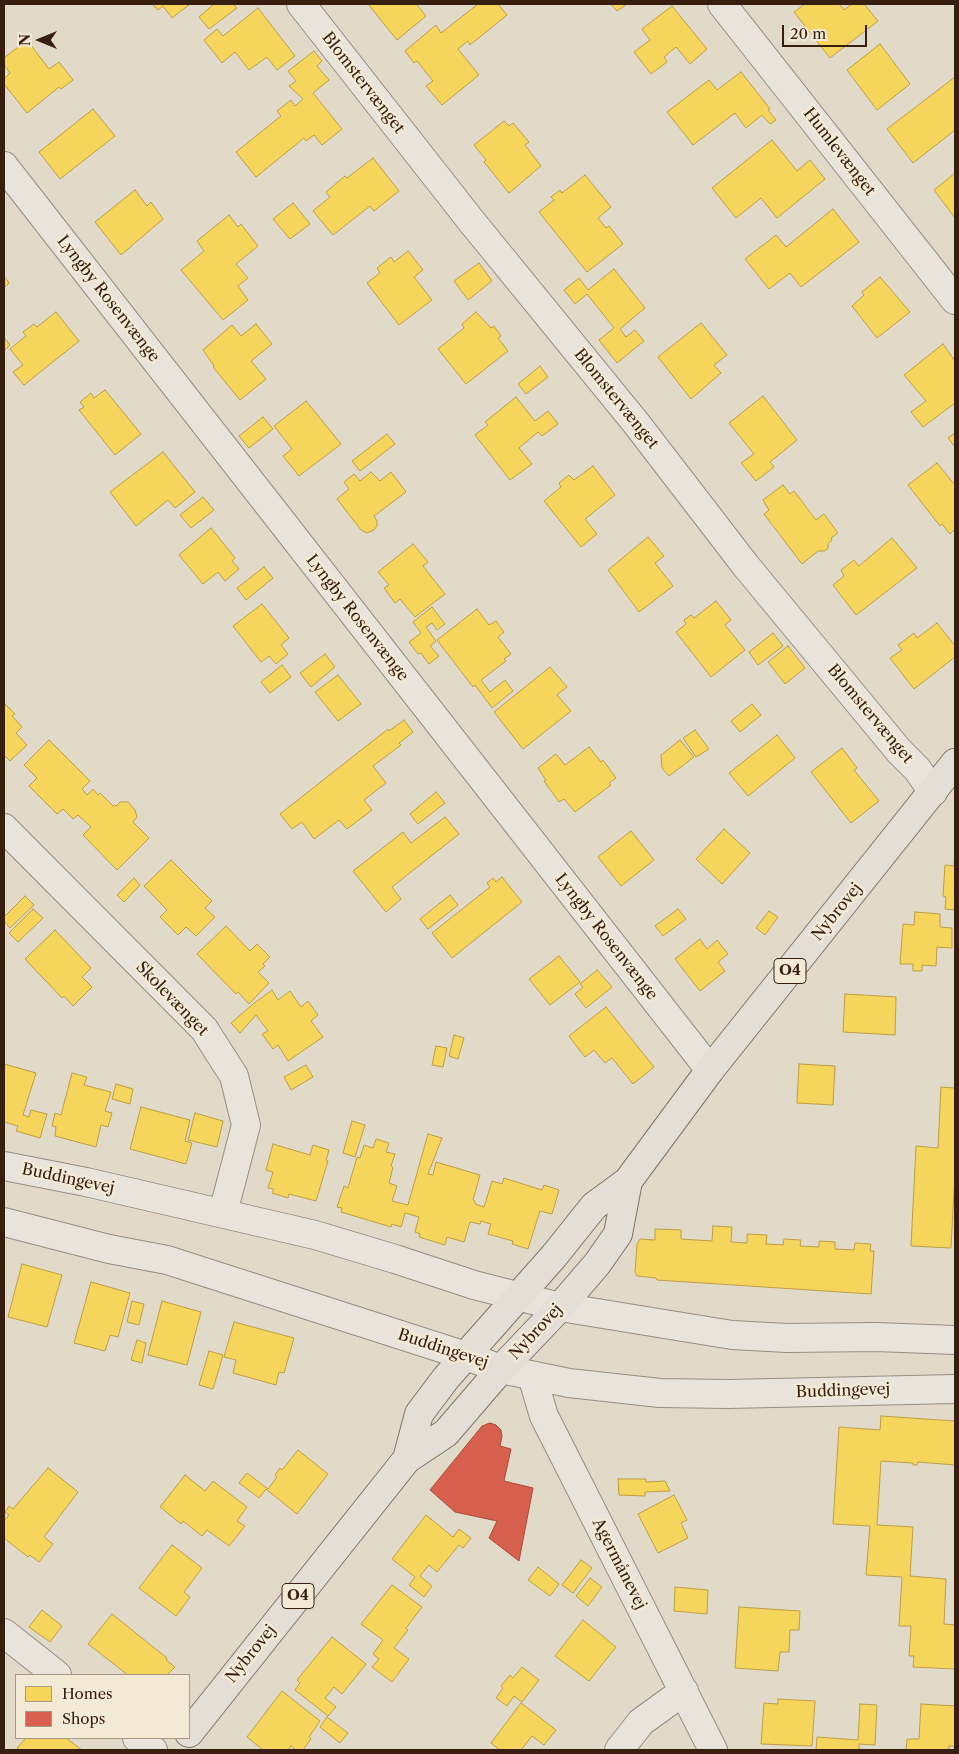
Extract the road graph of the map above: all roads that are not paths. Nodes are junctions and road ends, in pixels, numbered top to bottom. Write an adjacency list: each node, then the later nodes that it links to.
1 (301, 4): 6 (street, Blomstervænget)
2 (722, 4): 4 (street, Humlevænget)
3 (4, 166): 8 (street, Lyngby Rosenvænge)
4 (955, 300)
5 (955, 764): 6 (main road, Nybrovej / O4)
6 (933, 792): 8 (main road, Nybrovej / O4)
7 (4, 828): 11 (street, Skolevænget)
8 (710, 1070): 10 (main road, Nybrovej / O4)
9 (4, 1166): 11 (street, Buddingevej)
10 (628, 1181): 13 (main road, Nybrovej / O4); 14 (main road, Nybrovej / O4)
11 (224, 1213): 13 (street, Buddingevej)
12 (4, 1222): 16 (street, Buddingevej)
13 (518, 1297): 14 (street, Buddingevej); 16 (main road, Nybrovej / O4)
14 (560, 1307): 15 (street, Buddingevej); 17 (main road, Nybrovej / O4)
15 (955, 1340)
16 (466, 1356): 17 (street, Buddingevej); 20 (main road, Nybrovej / O4)
17 (501, 1369): 18 (street, Buddingevej); 20 (main road, Nybrovej / O4)
18 (532, 1376): 19 (street, Buddingevej); 23 (street, Agermånevej)
19 (955, 1389)
20 (407, 1459): 24 (main road, Nybrovej / O4)
21 (4, 1633): 22 (street)
22 (56, 1674)
23 (684, 1691): 29 (street); 30 (street, Agermånevej)
24 (190, 1732)
25 (138, 1739): 27 (street)
26 (184, 1739): 28 (main road)
27 (153, 1750)
28 (176, 1750)
29 (619, 1750)
30 (713, 1750)

